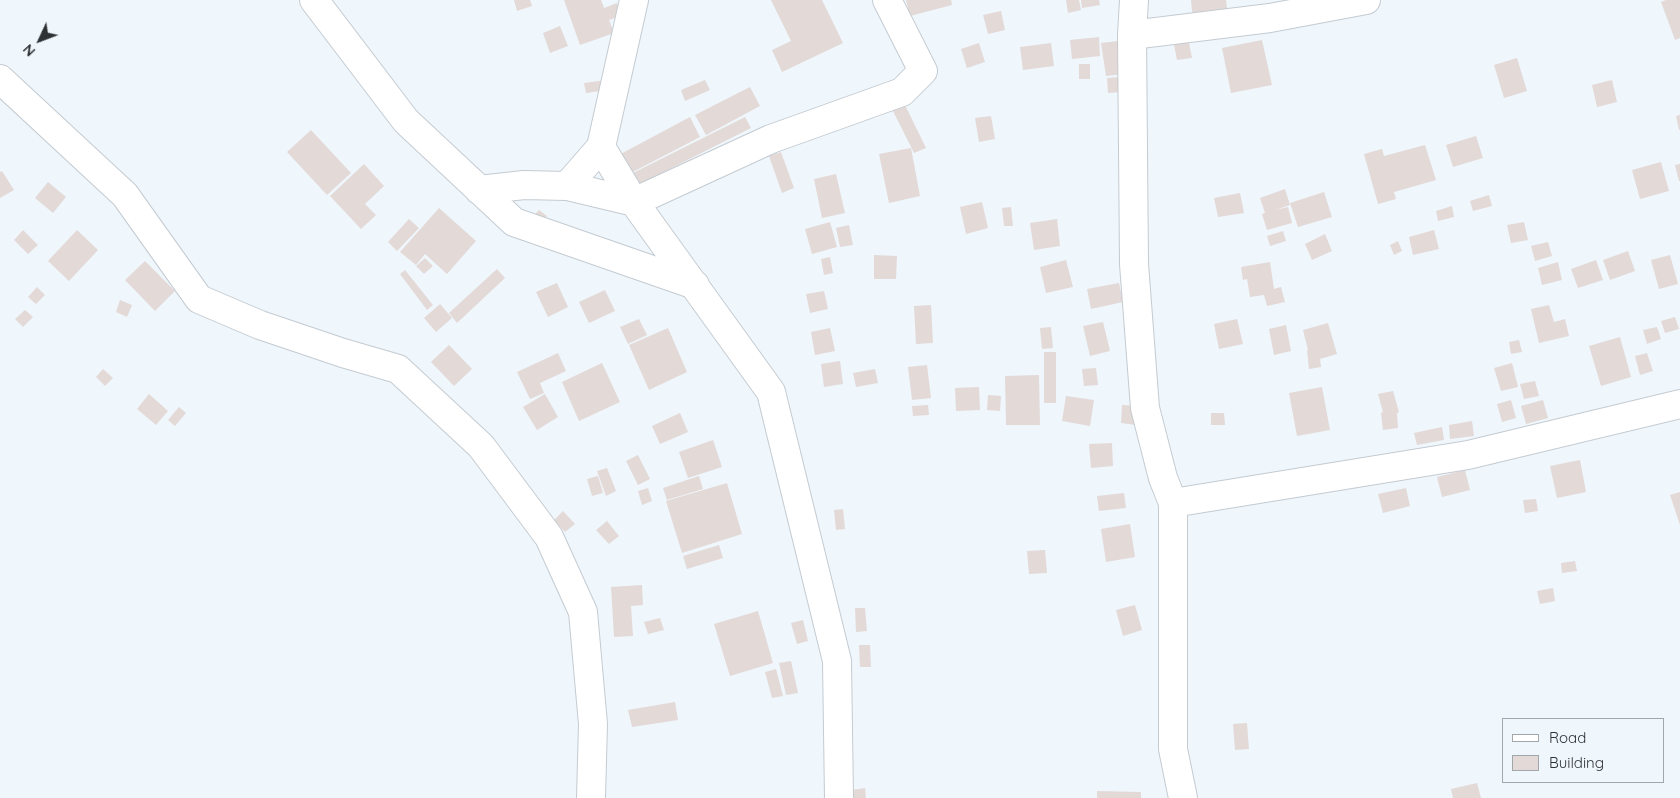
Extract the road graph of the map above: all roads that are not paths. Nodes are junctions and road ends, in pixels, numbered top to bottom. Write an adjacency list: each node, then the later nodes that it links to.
1 (314, 0): 10 (street)
2 (634, 0): 8 (street)
3 (887, 0): 11 (street)
4 (1134, 0): 6 (street)
5 (1366, 0): 6 (street)
6 (1132, 35): 14 (street)
7 (0, 79): 15 (street)
8 (601, 147): 9 (street); 11 (street)
9 (567, 186): 10 (street); 11 (street)
10 (479, 190): 12 (street)
11 (634, 202): 12 (street)
12 (696, 286): 16 (street)
13 (1680, 404): 14 (street)
14 (1173, 503): 17 (street)
15 (591, 798)
16 (839, 798)
17 (1183, 798)

